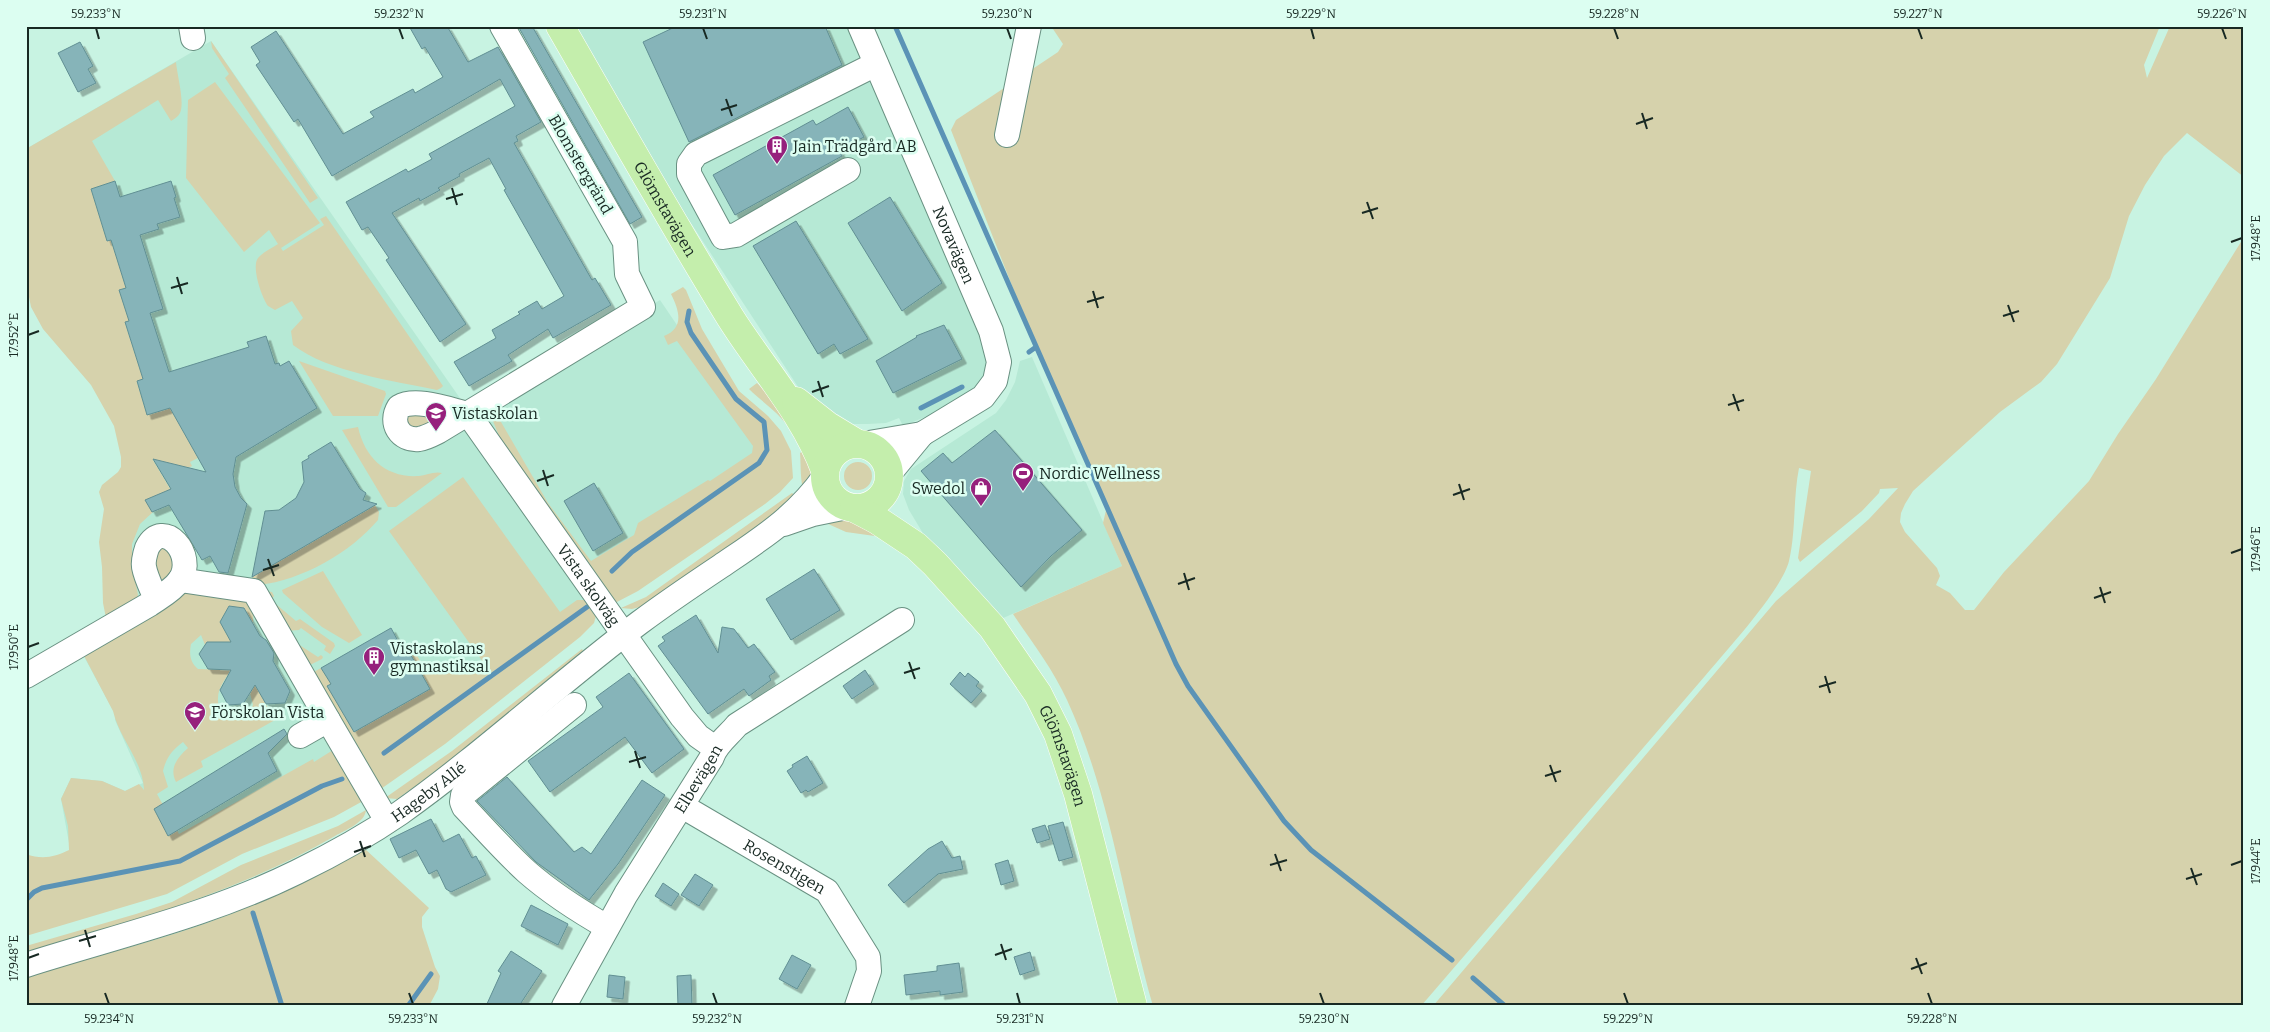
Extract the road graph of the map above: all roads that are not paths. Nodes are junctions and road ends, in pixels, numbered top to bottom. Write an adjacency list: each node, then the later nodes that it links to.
1 (502, 26): 8 (street, Blomstergränd)
2 (560, 26): 9 (main road, Glömstavägen)
3 (860, 26): 5 (street, Novavägen)
4 (1029, 26): 6 (street)
5 (876, 64): 7 (street); 10 (street, Novavägen)
6 (1007, 134)
7 (848, 170)
8 (643, 307): 20 (street, Vista skolväg)
9 (779, 387): 11 (main road, Glömstavägen); 12 (main road, Glömstavägen)
10 (922, 434): 11 (street, Novavägen); 13 (street, Novavägen)
11 (859, 444): 12 (main road); 13 (main road, Glömstavägen)
12 (825, 473): 14 (main road, Glömstavägen); 15 (street, Hageby Allé)
13 (888, 481): 14 (main road); 16 (main road, Glömstavägen)
14 (850, 508): 15 (street, Hageby Allé); 16 (main road, Glömstavägen)
15 (780, 526): 20 (street, Hageby Allé)
16 (916, 546): 32 (main road, Glömstavägen)
17 (180, 580): 18 (street); 18 (street); 23 (street)
18 (156, 600): 21 (street)
19 (902, 620): 25 (street, Elbevägen)
20 (625, 634): 25 (street, Vista skolväg); 27 (street, Hageby Allé)
21 (26, 676)
22 (574, 705): 28 (street)
23 (328, 720): 24 (street); 27 (street)
24 (300, 736)
25 (715, 748): 26 (street, Elbevägen)
26 (682, 806): 28 (street, Elbevägen); 31 (street, Rosenstigen)
27 (387, 821): 29 (street, Hageby Allé)
28 (607, 927): 30 (street, Elbevägen)
29 (26, 965)
30 (564, 1006)
31 (857, 1006)
32 (1133, 1006)

